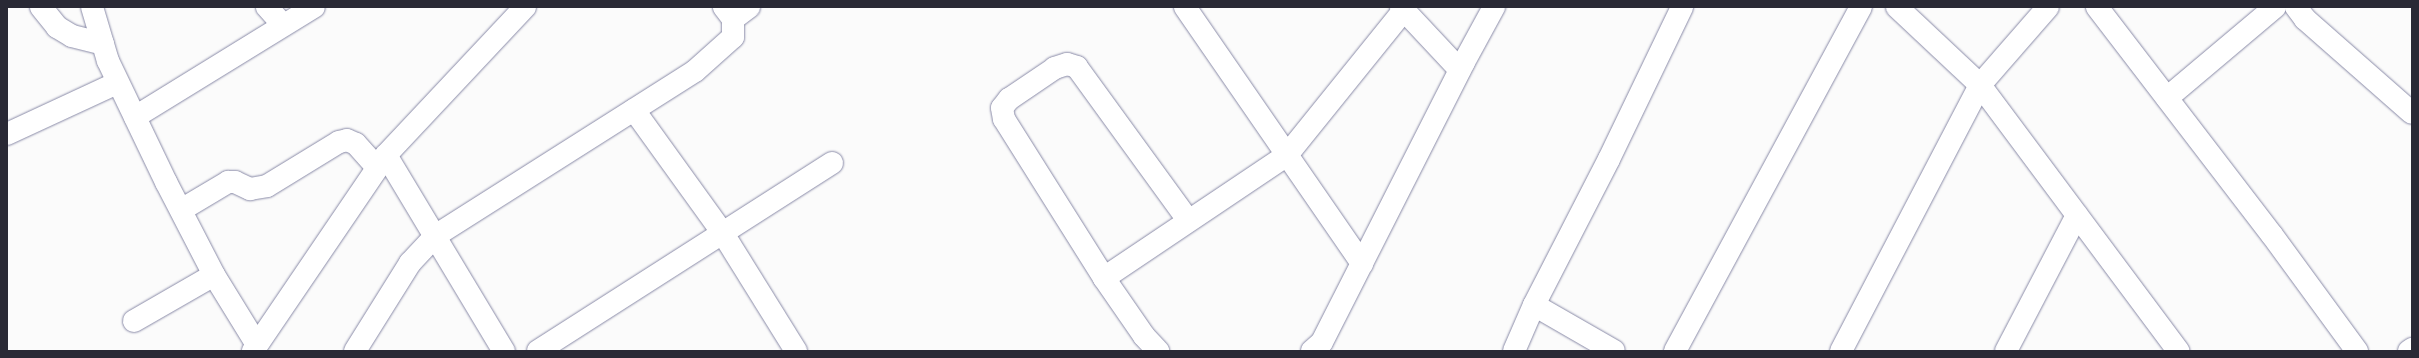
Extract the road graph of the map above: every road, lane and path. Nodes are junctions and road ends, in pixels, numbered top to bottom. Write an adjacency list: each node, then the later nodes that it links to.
1 (41, 7): 18 (street)
2 (92, 7): 18 (street)
3 (267, 7): 17 (street)
4 (314, 7): 17 (street)
5 (1185, 7): 27 (street)
6 (1494, 7): 19 (street)
7 (1682, 7): 38 (street)
8 (1861, 7): 50 (street)
9 (1897, 7): 21 (street)
10 (2048, 7): 21 (street)
11 (2097, 7): 22 (street)
12 (2275, 7): 22 (street)
13 (2296, 7): 24 (street)
14 (1402, 8): 19 (street); 27 (street)
15 (736, 11): 23 (street)
16 (514, 12): 28 (street)
17 (283, 25): 25 (street)
18 (103, 44): 20 (street)
19 (1460, 70): 35 (street)
20 (117, 83): 25 (street); 26 (street)
21 (1980, 85): 31 (street); 51 (street)
22 (2167, 98): 54 (street)
23 (634, 110): 33 (street); 34 (street)
24 (2412, 113)
25 (136, 117): 30 (street)
26 (7, 134)
27 (1287, 155): 32 (street); 35 (street)
28 (381, 161): 30 (street); 34 (street); 40 (street)
29 (832, 163): 33 (street)
30 (181, 210): 36 (street)
31 (2077, 215): 52 (street); 53 (street)
32 (1188, 220): 37 (street); 37 (street)
33 (722, 232): 44 (street); 45 (street)
34 (435, 236): 42 (street); 43 (street)
35 (1362, 264): 47 (street)
36 (214, 275): 39 (street); 40 (street)
37 (1104, 278): 46 (street)
38 (1534, 305): 48 (street); 49 (street)
39 (134, 321)
40 (255, 348)
41 (2412, 349): 55 (street)
42 (355, 351)
43 (504, 351)
44 (538, 351)
45 (796, 351)
46 (1158, 351)
47 (1312, 351)
48 (1514, 351)
49 (1614, 351)
50 (1675, 351)
51 (1842, 351)
52 (2006, 351)
53 (2178, 351)
54 (2357, 351)
55 (2410, 351)

